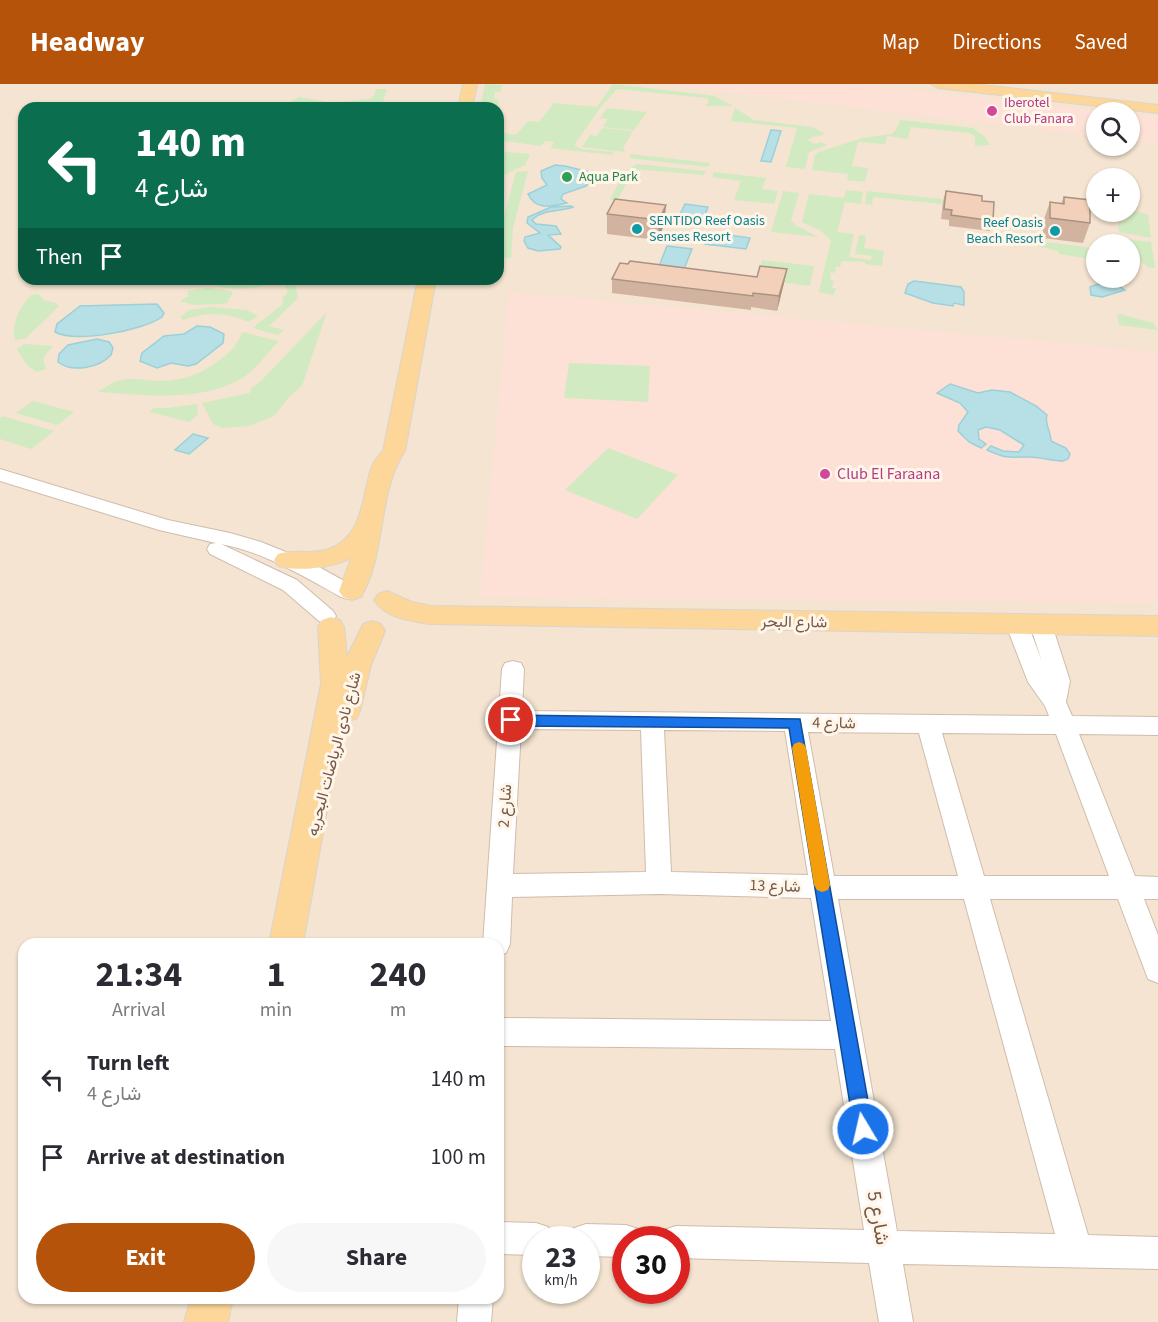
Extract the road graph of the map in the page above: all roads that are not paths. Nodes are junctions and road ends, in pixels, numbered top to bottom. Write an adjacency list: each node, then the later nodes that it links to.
1 (470, 84): 4 (main road)
2 (938, 84): 6 (main road)
3 (998, 84): 5 (main road)
4 (466, 102)
5 (1158, 102)
6 (1158, 109)
7 (426, 285): 8 (main road)
8 (394, 451): 10 (main road); 14 (main road)
9 (0, 475): 11 (street)
10 (375, 507): 12 (main road); 13 (main road)
11 (166, 526): 12 (street); 16 (street)
12 (287, 560): 13 (street)
13 (350, 592): 14 (main road); 16 (main road)
14 (385, 599): 15 (main road, شارع البحر); 19 (main road)
15 (430, 615): 17 (main road, شارع البحر); 19 (main road, شارع البحر)
16 (328, 622): 19 (main road); 27 (main road, شارع نادى الرياضات البحريه)
17 (1029, 625): 18 (main road, شارع البحر); 25 (street)
18 (1158, 626)
19 (375, 629): 27 (main road, شارع نادى الرياضات البحريه)
20 (513, 669): 21 (street, شارع 2)
21 (511, 720): 22 (street, شارع 4); 29 (street, شارع 2)
22 (652, 722): 23 (street, شارع 4); 28 (street)
23 (795, 723): 24 (street, شارع 4); 30 (street, شارع 5)
24 (928, 724): 25 (street, شارع 4); 31 (street)
25 (1064, 726): 26 (street, شارع 4); 32 (street)
26 (1158, 726)
27 (300, 878): 34 (main road, شارع نادى الرياضات البحريه)
28 (659, 882): 29 (street, شارع 13); 30 (street, شارع 13)
29 (500, 886): 35 (street, شارع 2)
30 (823, 887): 31 (street, شارع 13); 38 (street, شارع 5)
31 (974, 887): 32 (street, شارع 13); 43 (street)
32 (1126, 888): 33 (street, شارع 13); 36 (street)
33 (1158, 888)
34 (287, 938)
35 (496, 938)
36 (1158, 970)
37 (504, 1032): 38 (street)
38 (847, 1035): 42 (street, شارع 5)
39 (504, 1238): 40 (street)
40 (522, 1239)
41 (690, 1242): 42 (street)
42 (883, 1247): 43 (street); 49 (street, شارع 5)
43 (1076, 1251): 44 (street)
44 (1158, 1253)
45 (210, 1304): 47 (main road)
46 (476, 1304): 48 (street)
47 (206, 1322)
48 (474, 1322)
49 (896, 1322)

